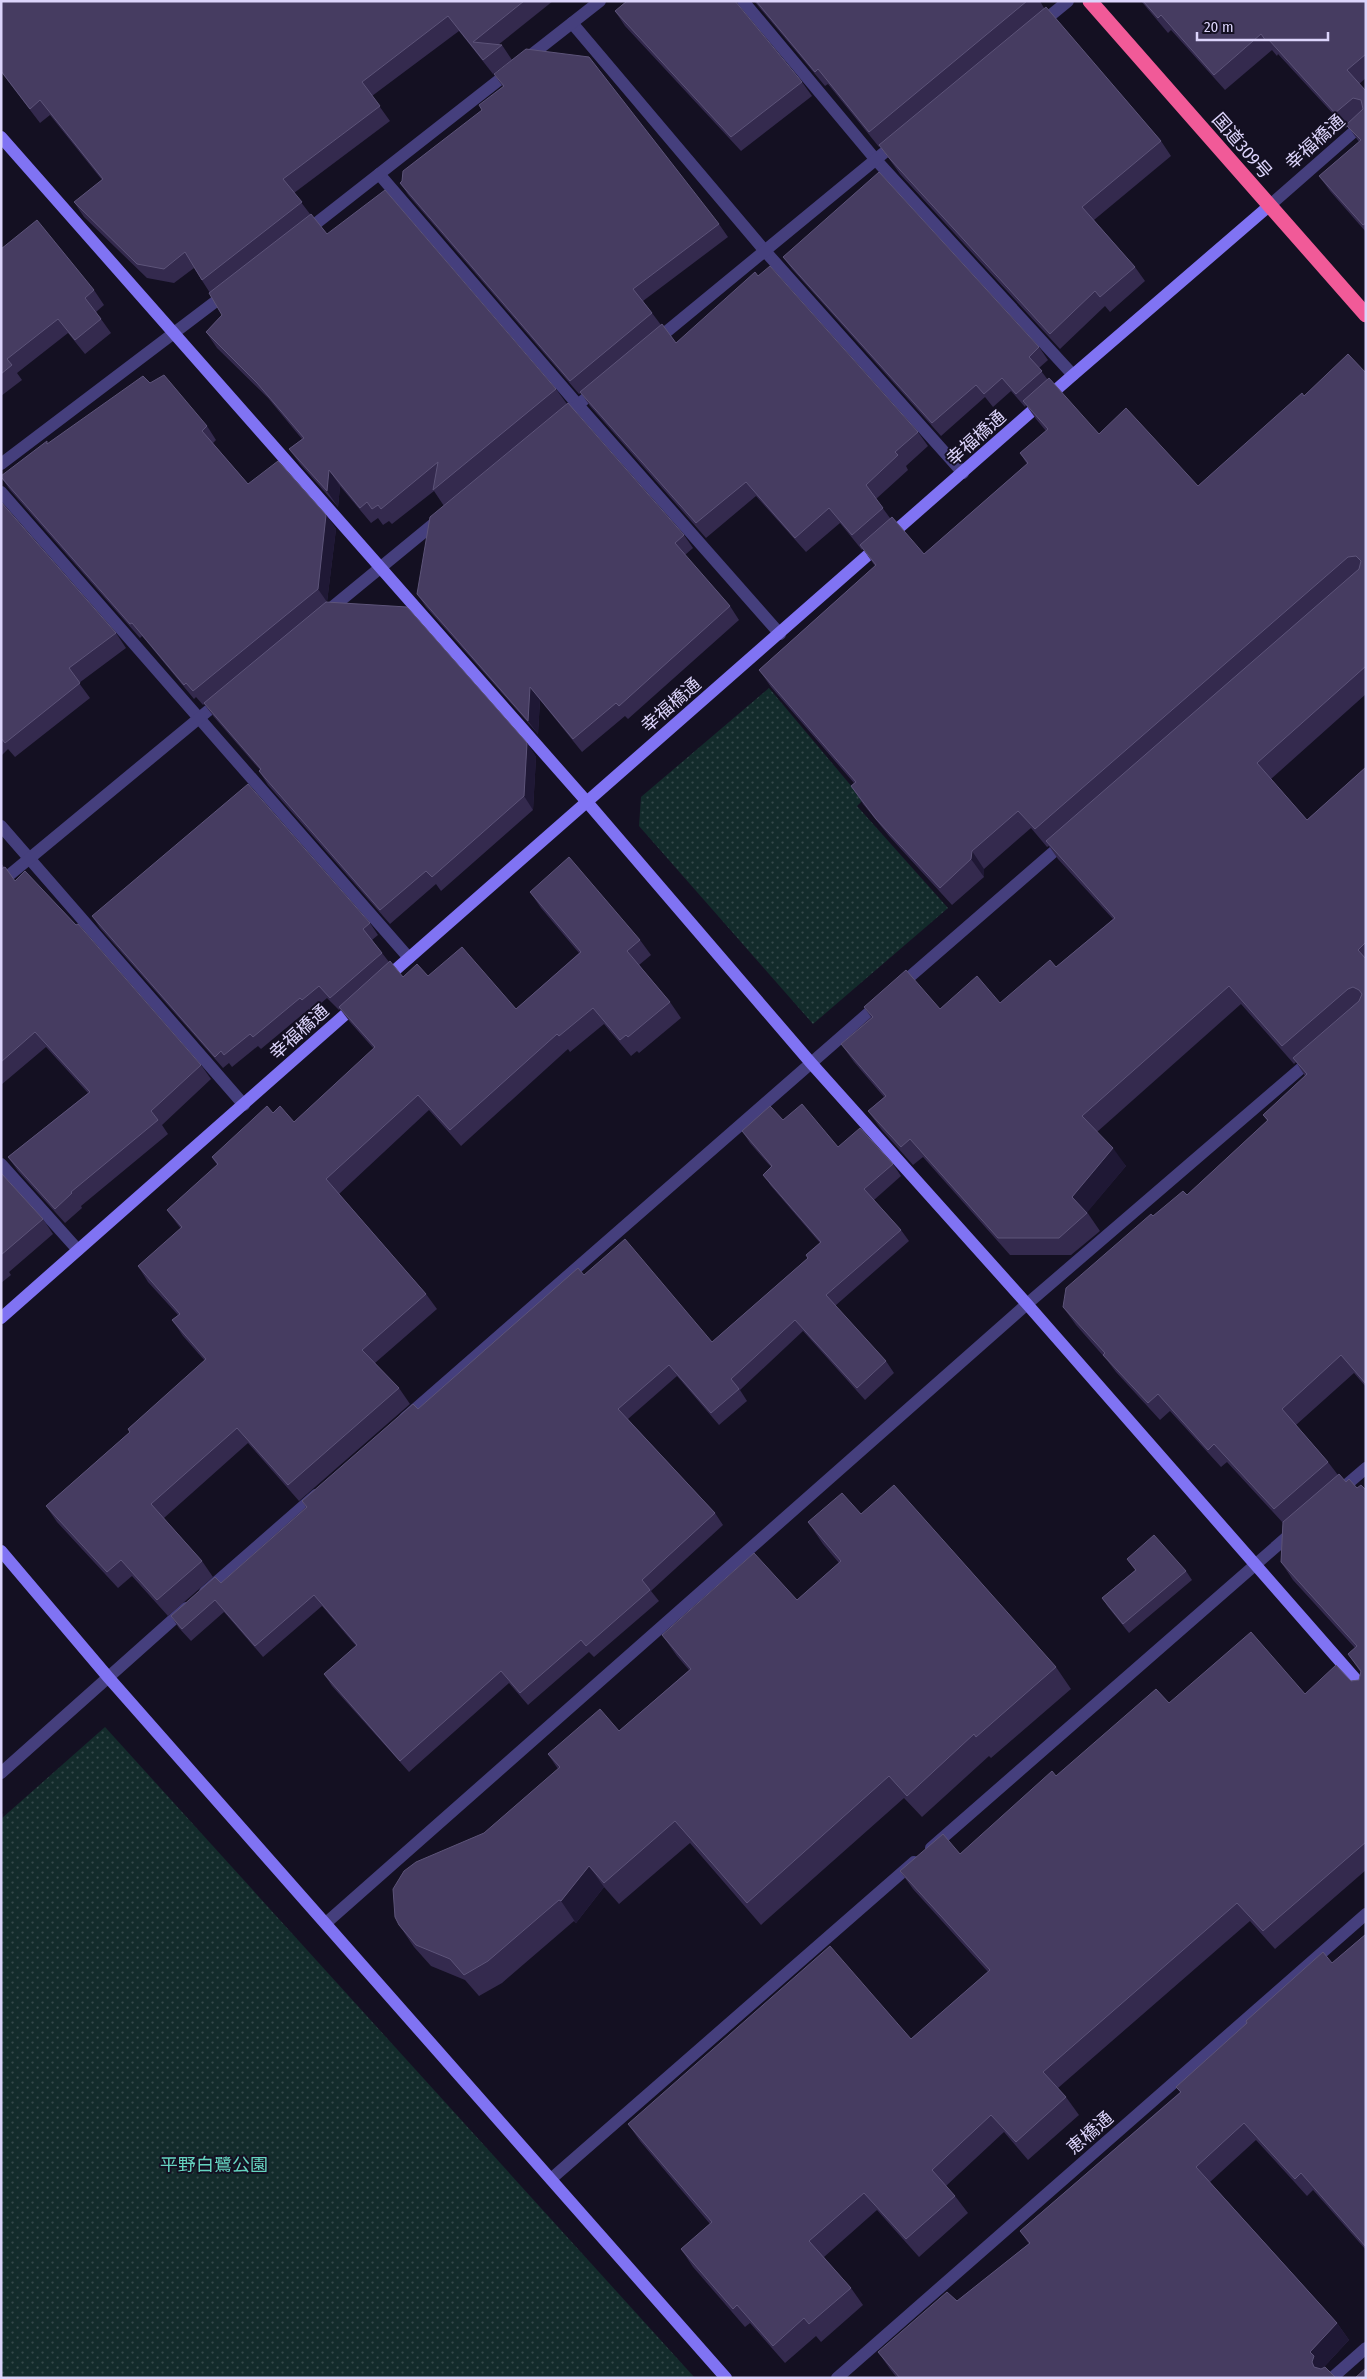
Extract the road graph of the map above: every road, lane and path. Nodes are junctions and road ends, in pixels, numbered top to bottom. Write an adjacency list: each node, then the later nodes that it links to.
1 (600, 1): 5 (street)
2 (742, 1): 10 (street)
3 (1068, 1): 6 (street)
4 (1090, 1): 12 (highway, 国道309号)
5 (572, 24): 11 (street); 14 (street)
6 (1030, 33)
7 (1366, 120): 12 (street, 幸福橋通)
8 (907, 134): 10 (street)
9 (1, 137): 17 (street)
10 (876, 160): 14 (street); 19 (street)
11 (379, 174): 13 (street); 21 (street)
12 (1269, 206): 16 (highway, 国道309号); 19 (street, 幸福橋通)
13 (293, 242)
14 (765, 252): 18 (street); 24 (street)
15 (238, 285): 17 (street)
16 (1366, 316)
17 (175, 334): 23 (street); 27 (street)
18 (645, 350)
19 (1073, 375): 24 (street, 幸福橋通)
20 (608, 381): 21 (street)
21 (578, 405): 22 (street); 29 (street)
22 (547, 430)
23 (1, 464)
24 (963, 473): 29 (street, 幸福橋通)
25 (1, 492): 31 (street)
26 (456, 506): 27 (street)
27 (379, 568): 28 (street); 32 (street)
28 (311, 624)
29 (780, 634): 32 (street, 幸福橋通)
30 (229, 693): 31 (street)
31 (199, 718): 35 (street); 37 (street)
32 (587, 802): 37 (street, 幸福橋通); 39 (street)
33 (1, 826): 35 (street)
34 (1074, 835): 39 (street)
35 (29, 859): 36 (street); 40 (street)
36 (1, 882)
37 (409, 958): 40 (street, 幸福橋通)
38 (1321, 1052): 43 (street)
39 (811, 1063): 43 (street); 45 (street)
40 (244, 1105): 42 (street, 幸福橋通)
41 (1, 1164): 42 (street)
42 (78, 1250): 44 (street, 幸福橋通)
43 (1027, 1304): 51 (street); 56 (street)
44 (1, 1318)
45 (392, 1428)
46 (1366, 1468): 48 (street)
47 (325, 1487): 52 (street)
48 (1329, 1500)
49 (1307, 1520): 51 (street)
50 (1, 1551): 52 (street)
51 (1255, 1565): 53 (street); 57 (street)
52 (108, 1677): 54 (street); 56 (street)
53 (1366, 1691)
54 (1, 1773)
55 (1366, 1914): 60 (street, 恵橋通)
56 (326, 1924): 57 (street)
57 (551, 2180): 59 (street)
58 (1366, 2348): 61 (street)
59 (726, 2378)
60 (837, 2378)
61 (1332, 2378)

